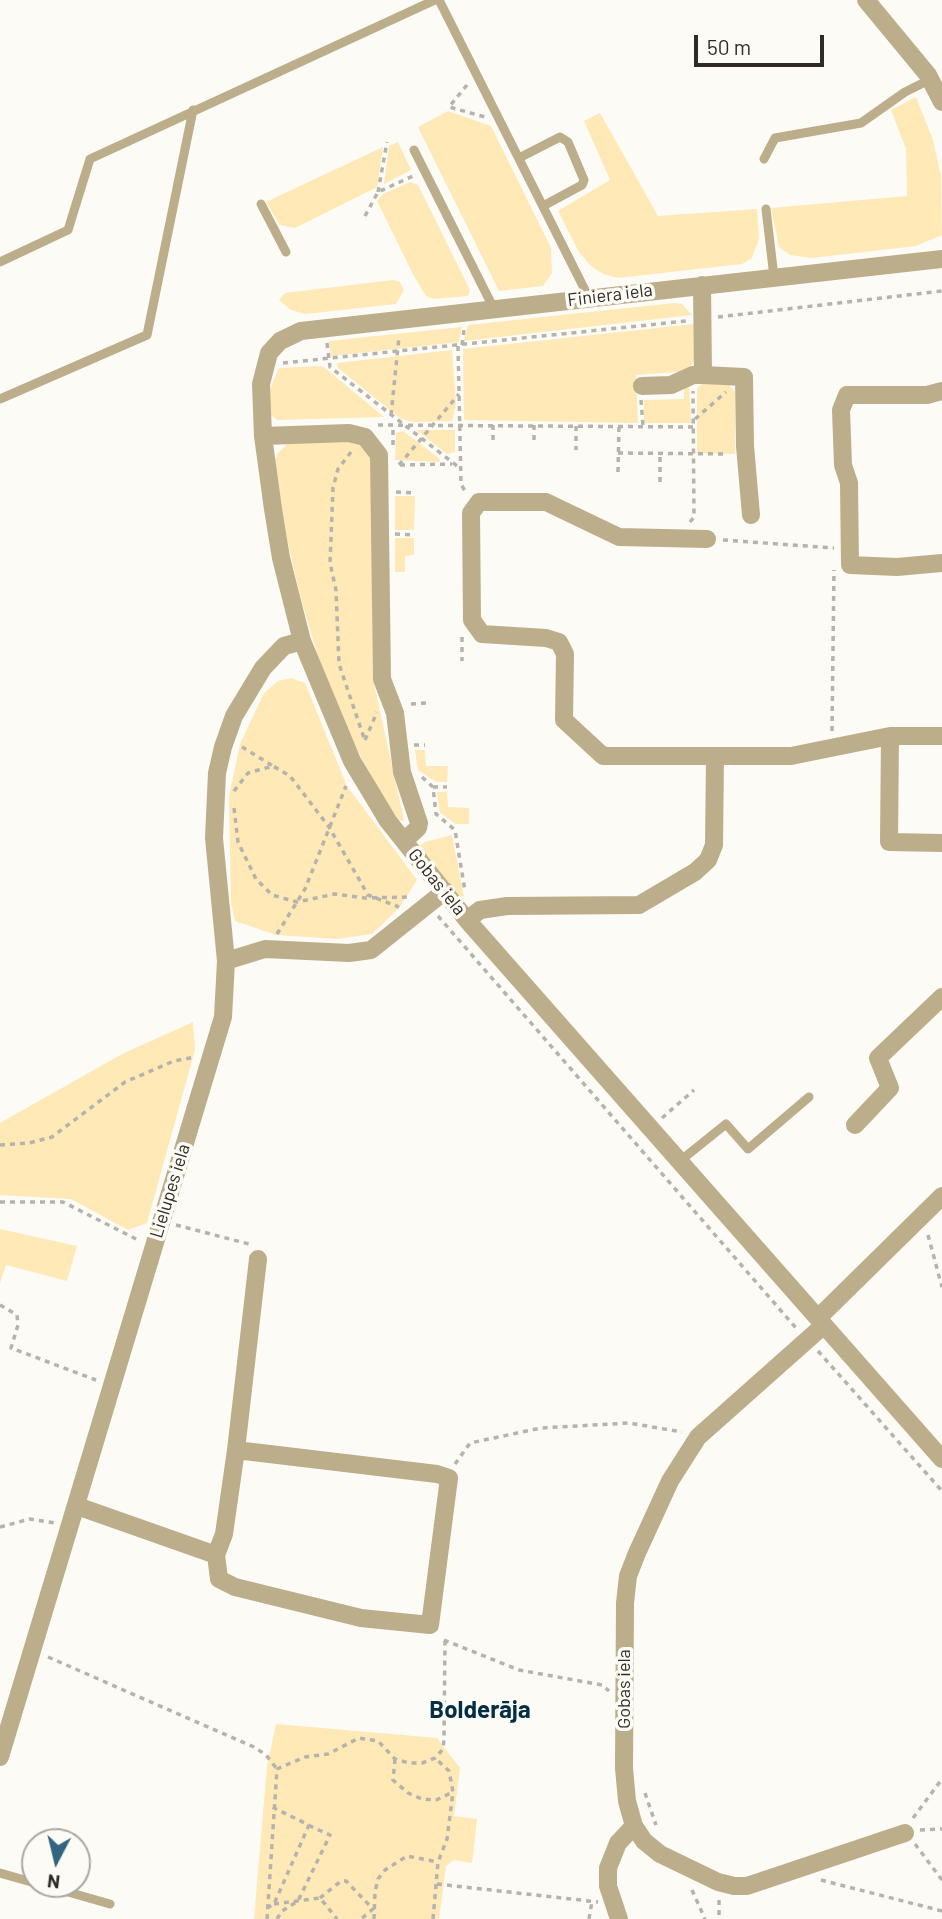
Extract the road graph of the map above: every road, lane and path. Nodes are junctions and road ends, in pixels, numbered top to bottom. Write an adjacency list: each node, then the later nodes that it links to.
1 (437, 0): 3 (lane); 8 (lane)
2 (866, 0): 4 (street)
3 (477, 75): 7 (path); 9 (lane)
4 (931, 79): 5 (street); 13 (lane)
5 (942, 102)
6 (443, 105): 7 (path)
7 (449, 107): 9 (path)
8 (192, 110): 22 (lane); 41 (lane)
9 (500, 122): 12 (lane)
10 (387, 142): 15 (path)
11 (414, 150): 14 (lane)
12 (519, 158): 17 (lane); 17 (lane)
13 (764, 159)
14 (424, 170): 15 (path); 27 (lane)
15 (378, 192): 19 (path)
16 (261, 204): 20 (lane)
17 (543, 206): 26 (lane)
18 (766, 209): 23 (lane)
19 (365, 216)
20 (286, 252)
21 (942, 259): 23 (street, Finiera iela)
22 (0, 262)
23 (774, 277): 24 (street, Finiera iela)
24 (702, 285): 26 (street, Finiera iela); 29 (street)
25 (942, 291): 29 (path)
26 (589, 298): 27 (street, Finiera iela)
27 (494, 309): 28 (street, Finiera iela)
28 (401, 319): 30 (street, Finiera iela); 33 (path)
29 (702, 319): 32 (path); 36 (street)
30 (325, 327): 31 (street, Finiera iela); 34 (path)
31 (280, 341): 35 (street, Gobas iela)
32 (458, 346): 33 (path); 40 (path)
33 (398, 353): 34 (path); 42 (path)
34 (329, 361): 35 (path); 42 (path)
35 (264, 365): 55 (street, Gobas iela)
36 (703, 375): 37 (street); 38 (street)
37 (744, 377): 43 (path); 62 (street)
38 (642, 386): 52 (path)
39 (942, 391): 79 (street)
40 (460, 392): 45 (path); 46 (path)
41 (0, 400)
42 (391, 415): 44 (path)
43 (694, 420)
44 (405, 425): 45 (path); 49 (path); 56 (path)
45 (435, 425): 46 (path); 56 (path)
46 (461, 425): 47 (path); 66 (path)
47 (493, 425): 48 (path); 57 (path)
48 (534, 425): 50 (path); 58 (path)
49 (393, 426): 54 (path); 64 (path)
50 (576, 426): 51 (path); 59 (path)
51 (619, 426): 52 (path); 60 (path)
52 (643, 426): 53 (path)
53 (694, 427)
54 (369, 430): 55 (street); 64 (street); 87 (path)
55 (263, 436): 80 (street, Gobas iela)
56 (422, 439): 63 (path); 65 (path)
57 (493, 440)
58 (534, 440)
59 (576, 450)
60 (618, 453): 61 (path); 67 (path)
61 (660, 453): 62 (path); 68 (path)
62 (745, 454): 72 (street)
63 (454, 464): 65 (path); 66 (path)
64 (386, 465): 65 (path); 81 (street)
65 (399, 465)
66 (461, 469): 71 (path)
67 (618, 472)
68 (660, 482)
69 (415, 493): 70 (path)
70 (392, 502)
71 (474, 507): 76 (street); 92 (street)
72 (751, 516)
73 (392, 524): 74 (path)
74 (392, 534): 75 (path); 77 (path)
75 (414, 535)
76 (707, 539): 79 (path)
77 (392, 545)
78 (942, 563): 79 (street)
79 (842, 565): 90 (path)
80 (302, 641): 86 (street, Lielupes iela); 94 (street, Gobas iela)
81 (397, 698): 82 (path); 87 (path); 101 (street)
82 (426, 703)
83 (411, 733): 88 (path)
84 (890, 736): 85 (street); 90 (street); 102 (street)
85 (942, 736)
86 (226, 737): 93 (path); 109 (street, Lielupes iela)
87 (365, 741): 94 (path)
88 (411, 745): 89 (path); 91 (path)
89 (425, 745)
90 (831, 748): 92 (street)
91 (411, 754)
92 (715, 757): 107 (street)
93 (273, 766): 98 (path); 100 (path)
94 (355, 766): 100 (path); 101 (street, Gobas iela)
95 (418, 774): 96 (path)
96 (433, 787): 97 (path); 107 (path)
97 (447, 787)
98 (232, 794)
99 (234, 806): 105 (path)
100 (329, 827): 104 (path); 105 (path)
101 (404, 841): 103 (street, Gobas iela)
102 (942, 843)
103 (444, 891): 106 (street); 107 (street, Gobas iela)
104 (374, 898): 105 (path); 106 (path); 106 (path)
105 (297, 902): 108 (path)
106 (421, 908): 108 (street); 125 (path)
107 (471, 916): 115 (street, Gobas iela)
108 (271, 949): 109 (street)
109 (226, 961): 111 (street, Lielupes iela)
110 (941, 1001): 113 (street)
111 (211, 1055): 114 (path); 119 (street, Lielupes iela)
112 (809, 1097): 115 (lane)
113 (855, 1125)
114 (0, 1145)
115 (680, 1161): 124 (street, Gobas iela)
116 (942, 1196): 118 (street)
117 (0, 1202): 120 (path)
118 (922, 1215): 122 (path); 124 (street)
119 (161, 1221): 120 (street, Lielupes iela); 121 (path)
120 (153, 1245): 126 (street, Lielupes iela)
121 (254, 1251): 128 (street)
122 (942, 1287)
123 (0, 1305): 126 (path)
124 (821, 1321): 125 (street, Gobas iela); 129 (street, Gobas iela)
125 (808, 1339): 127 (street, Gobas iela); 131 (path)
126 (112, 1387): 132 (street, Lielupes iela)
127 (698, 1437): 130 (path); 139 (street, Gobas iela)
128 (236, 1450): 130 (street); 135 (street)
129 (942, 1459)
130 (449, 1478): 136 (street)
131 (942, 1491)
132 (76, 1506): 133 (street, Lielupes iela); 135 (street)
133 (71, 1525): 134 (path); 138 (street, Lielupes iela)
134 (0, 1527)
135 (216, 1555): 136 (street)
136 (430, 1625): 137 (path)
137 (445, 1641): 139 (path); 141 (path)
138 (32, 1651): 140 (street, Lielupes iela); 143 (path)
139 (623, 1704): 149 (street, Gobas iela)
140 (0, 1757)
141 (435, 1758): 142 (path); 146 (path)
142 (395, 1759): 143 (path); 146 (path)
143 (277, 1769): 147 (path)
144 (942, 1779): 151 (path)
145 (644, 1790): 152 (path)
146 (453, 1792): 153 (path)
147 (272, 1807): 148 (path); 166 (path)
148 (309, 1825): 162 (path); 165 (path)
149 (634, 1826): 154 (street, Gobas iela); 169 (street)
150 (942, 1829): 151 (path)
151 (907, 1832): 155 (street, Gobas iela); 158 (path)
152 (660, 1835)
153 (438, 1862): 159 (path); 167 (path)
154 (682, 1865): 155 (street, Gobas iela); 177 (path)
155 (798, 1868): 168 (path)
156 (0, 1873): 157 (lane)
157 (21, 1879)
158 (942, 1880)
159 (437, 1884): 163 (path); 175 (path)
160 (91, 1898): 164 (lane)
161 (320, 1898): 162 (path); 167 (path); 172 (path)
162 (298, 1901): 165 (path); 171 (path)
163 (592, 1901): 169 (path); 176 (path)
164 (110, 1903)
165 (274, 1904): 166 (path)
166 (267, 1908): 170 (path)
167 (373, 1909): 173 (path); 174 (path)
168 (942, 1911)
169 (616, 1912)
170 (267, 1919)
171 (277, 1919)
172 (337, 1919)
173 (361, 1919)
174 (374, 1919)
175 (433, 1919)
176 (589, 1919)
177 (705, 1919)

